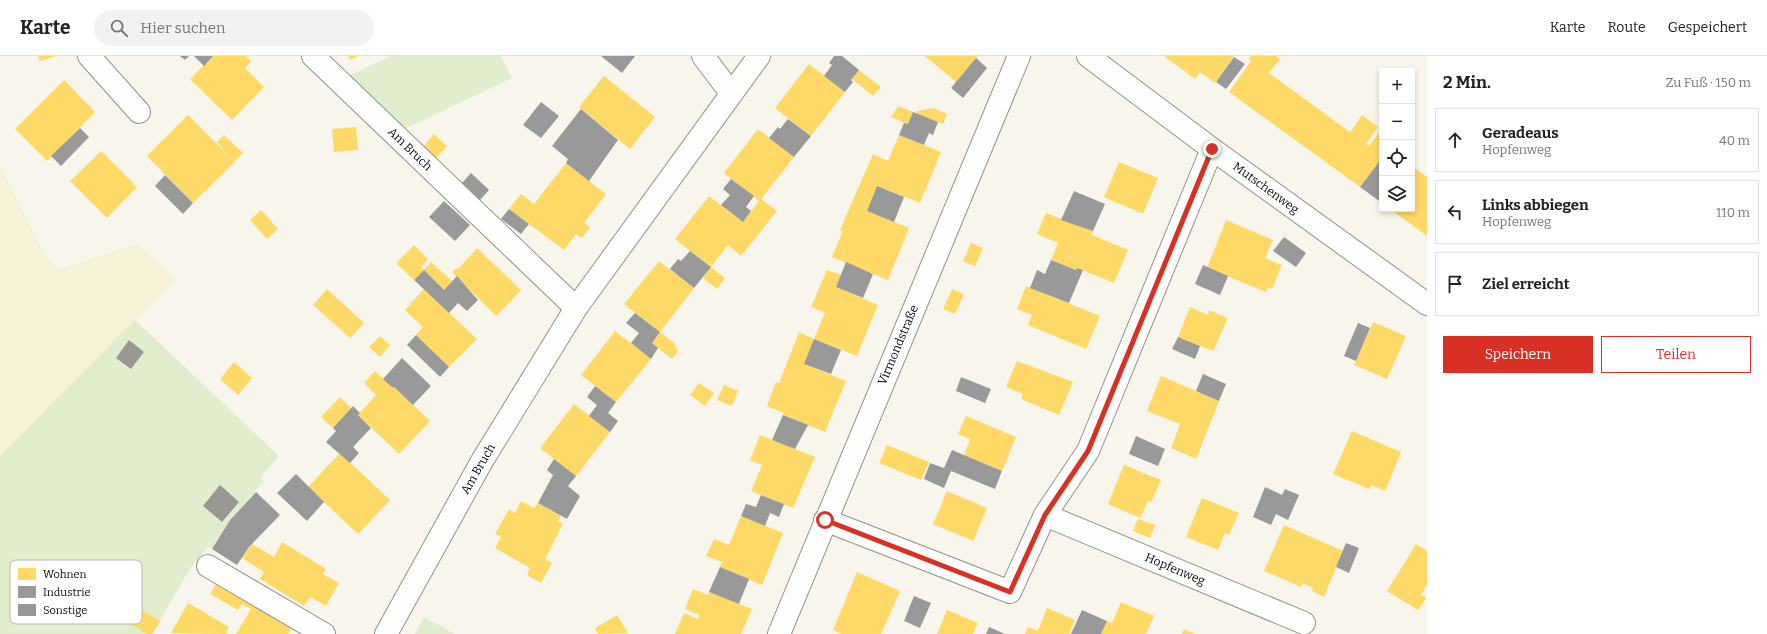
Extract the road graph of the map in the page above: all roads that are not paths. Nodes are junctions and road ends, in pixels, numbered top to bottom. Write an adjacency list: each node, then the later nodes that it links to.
1 (89, 56): 8 (street)
2 (314, 56): 11 (street, Am Bruch)
3 (703, 56): 7 (street)
4 (759, 56): 7 (street, Am Bruch)
5 (1019, 56): 13 (street, Virmondstraße)
6 (1088, 56): 9 (street, Mutschenweg)
7 (731, 94): 11 (street, Am Bruch)
8 (139, 112)
9 (1212, 149): 10 (street, Mutschenweg); 12 (street)
10 (1427, 304)
11 (576, 308): 17 (street, Am Bruch)
12 (1045, 515): 13 (street); 15 (street, Hopfenweg)
13 (825, 520): 18 (street, Virmondstraße)
14 (208, 566): 16 (street)
15 (1304, 623)
16 (324, 634)
17 (386, 634)
18 (779, 634)

